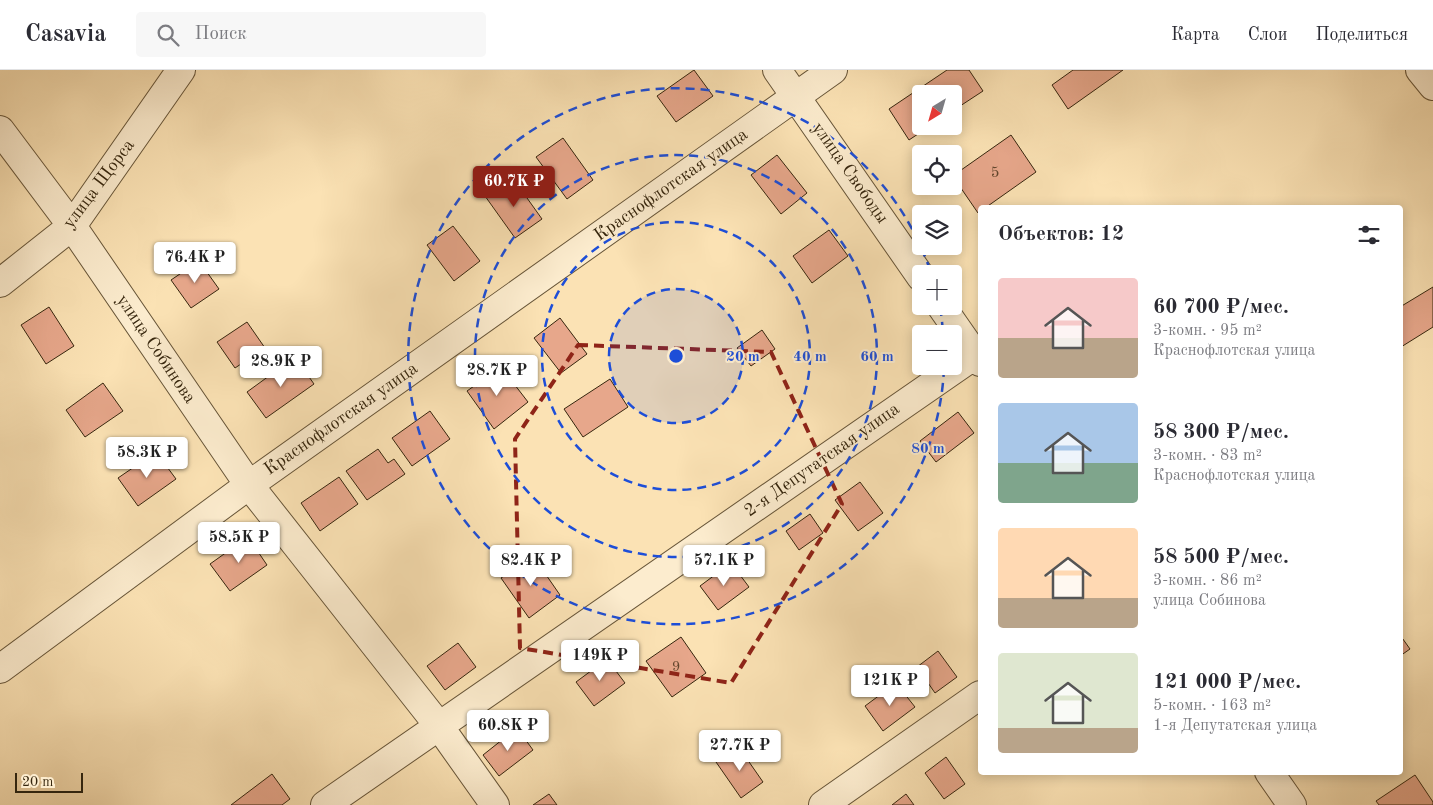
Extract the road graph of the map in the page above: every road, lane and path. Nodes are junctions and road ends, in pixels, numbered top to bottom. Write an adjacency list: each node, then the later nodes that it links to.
1 (181, 70): 8 (street, улица Щорса)
2 (777, 70): 6 (street, улица Свободы)
3 (833, 70): 6 (street, Краснофлотская улица)
4 (1420, 70): 5 (street)
5 (1433, 86)
6 (797, 96): 9 (street, улица Свободы); 13 (street, Краснофлотская улица)
7 (0, 130): 8 (street, улица Собинова)
8 (72, 226): 10 (street, улица Щорса); 13 (street, улица Собинова)
9 (913, 265)
10 (0, 283)
11 (947, 315): 12 (street)
12 (977, 359): 16 (street, 2-я Депутатская улица)
13 (249, 485): 14 (street, Краснофлотская улица); 16 (street, улица Собинова)
14 (0, 669)
15 (978, 696): 20 (street)
16 (439, 726): 18 (street, 2-я Депутатская улица); 19 (street, улица Собинова)
17 (1271, 775): 21 (street)
18 (325, 805)
19 (495, 805)
20 (823, 805)
21 (1292, 805)

